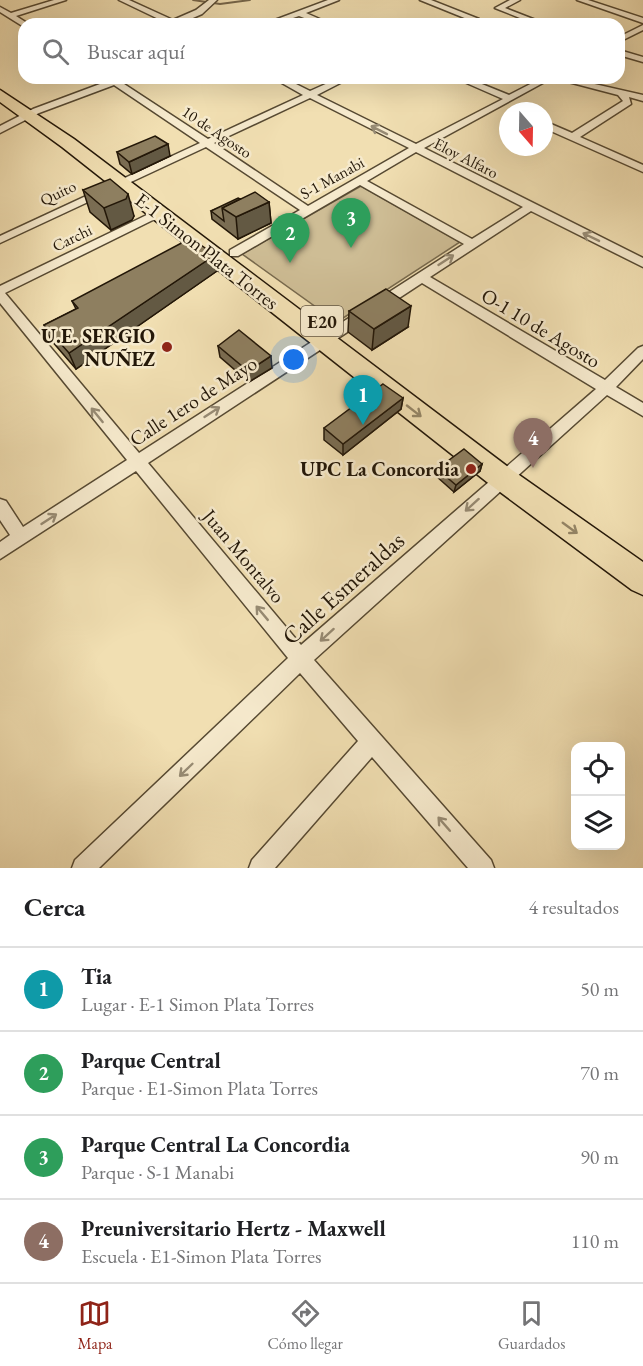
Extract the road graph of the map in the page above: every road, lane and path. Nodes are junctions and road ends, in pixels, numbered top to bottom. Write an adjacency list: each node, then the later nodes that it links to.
1 (62, 0): 11 (street)
2 (123, 0): 12 (street)
3 (213, 0): 13 (street)
4 (335, 0): 9 (street)
5 (424, 0): 10 (street)
6 (514, 0): 10 (street)
7 (581, 0): 19 (street)
8 (0, 9): 11 (street)
9 (299, 13): 14 (street); 15 (street)
10 (487, 13): 16 (street); 17 (street)
11 (9, 16): 18 (street)
12 (163, 18)
13 (183, 18)
14 (285, 18)
15 (312, 18)
16 (476, 18)
17 (512, 18)
18 (18, 21)
19 (643, 21)
20 (643, 27): 21 (street)
21 (625, 37)
22 (625, 54): 23 (street)
23 (643, 60)
24 (0, 83): 39 (highway, E20)
25 (104, 84): 39 (street)
26 (124, 84): 43 (street, 10 de Agosto)
27 (289, 84): 34 (street, Eloy Alfaro)
28 (333, 84): 34 (street, Quito)
29 (474, 84): 36 (street)
30 (537, 84): 36 (street, S-1 Manabi)
31 (584, 84): 32 (street)
32 (620, 92): 35 (street); 42 (street)
33 (0, 95): 39 (highway, E-1 Simon Plata Torres / E20)
34 (310, 95): 43 (street, Quito); 44 (street, Eloy Alfaro, one-way to 34)
35 (641, 95)
36 (509, 98): 37 (street, S-1 Manabi)
37 (502, 102)
38 (499, 104): 44 (street, S-1 Manabi)
39 (32, 113): 41 (street); 46 (highway, E-1 Simon Plata Torres / E20)
40 (553, 128): 42 (street)
41 (0, 130)
42 (573, 137): 45 (street)
43 (206, 142): 46 (street, Quito); 49 (street, 10 de Agosto)
44 (415, 149): 47 (street, S-1 Manabi); 48 (street, Eloy Alfaro)
45 (643, 169)
46 (125, 180): 50 (highway, E-1 Simon Plata Torres / E20); 51 (street, Quito); 53 (highway, E20)
47 (360, 182): 49 (street, S-1 Manabi); 52 (street)
48 (530, 207): 52 (street, Calle 1ero de Mayo); 54 (street, Eloy Alfaro, one-way to 48)
49 (307, 210): 53 (street, S-1 Manabi)
50 (159, 213): 56 (street, Carchi); 57 (highway, E-1 Simon Plata Torres / E20)
51 (0, 240)
52 (472, 244): 55 (street, Calle 1ero de Mayo, one-way to 52)
53 (234, 253): 57 (highway, E20)
54 (643, 263)
55 (421, 277): 57 (street, Calle 1ero de Mayo); 59 (street, O-1 10 de Agosto)
56 (1, 299): 61 (street, Juan Montalvo, one-way to 56)
57 (329, 335): 61 (street, Calle 1ero de Mayo, one-way to 57); 62 (highway, E-1 Simon Plata Torres / E20)
58 (643, 351): 59 (street, Calle Esmeraldas)
59 (605, 389): 60 (street, O-1 10 de Agosto); 62 (street, Calle Esmeraldas)
60 (643, 410)
61 (136, 462): 64 (street, Calle 1ero de Mayo, one-way to 61); 68 (street, Juan Montalvo, one-way to 61)
62 (509, 472): 66 (highway, E20); 67 (highway, E-1 Simon Plata Torres / E20, one-way to 67); 68 (street, Calle Esmeraldas, one-way to 68)
63 (0, 506): 64 (street)
64 (20, 537): 65 (street, Calle 1ero de Mayo)
65 (0, 551)
66 (643, 560)
67 (643, 580)
68 (301, 660): 69 (street, Juan Montalvo); 70 (street, Calle Esmeraldas, one-way to 70)
69 (372, 741): 71 (street); 72 (street, Juan Montalvo, one-way to 69)
70 (83, 868)
71 (260, 868)
72 (483, 868)

